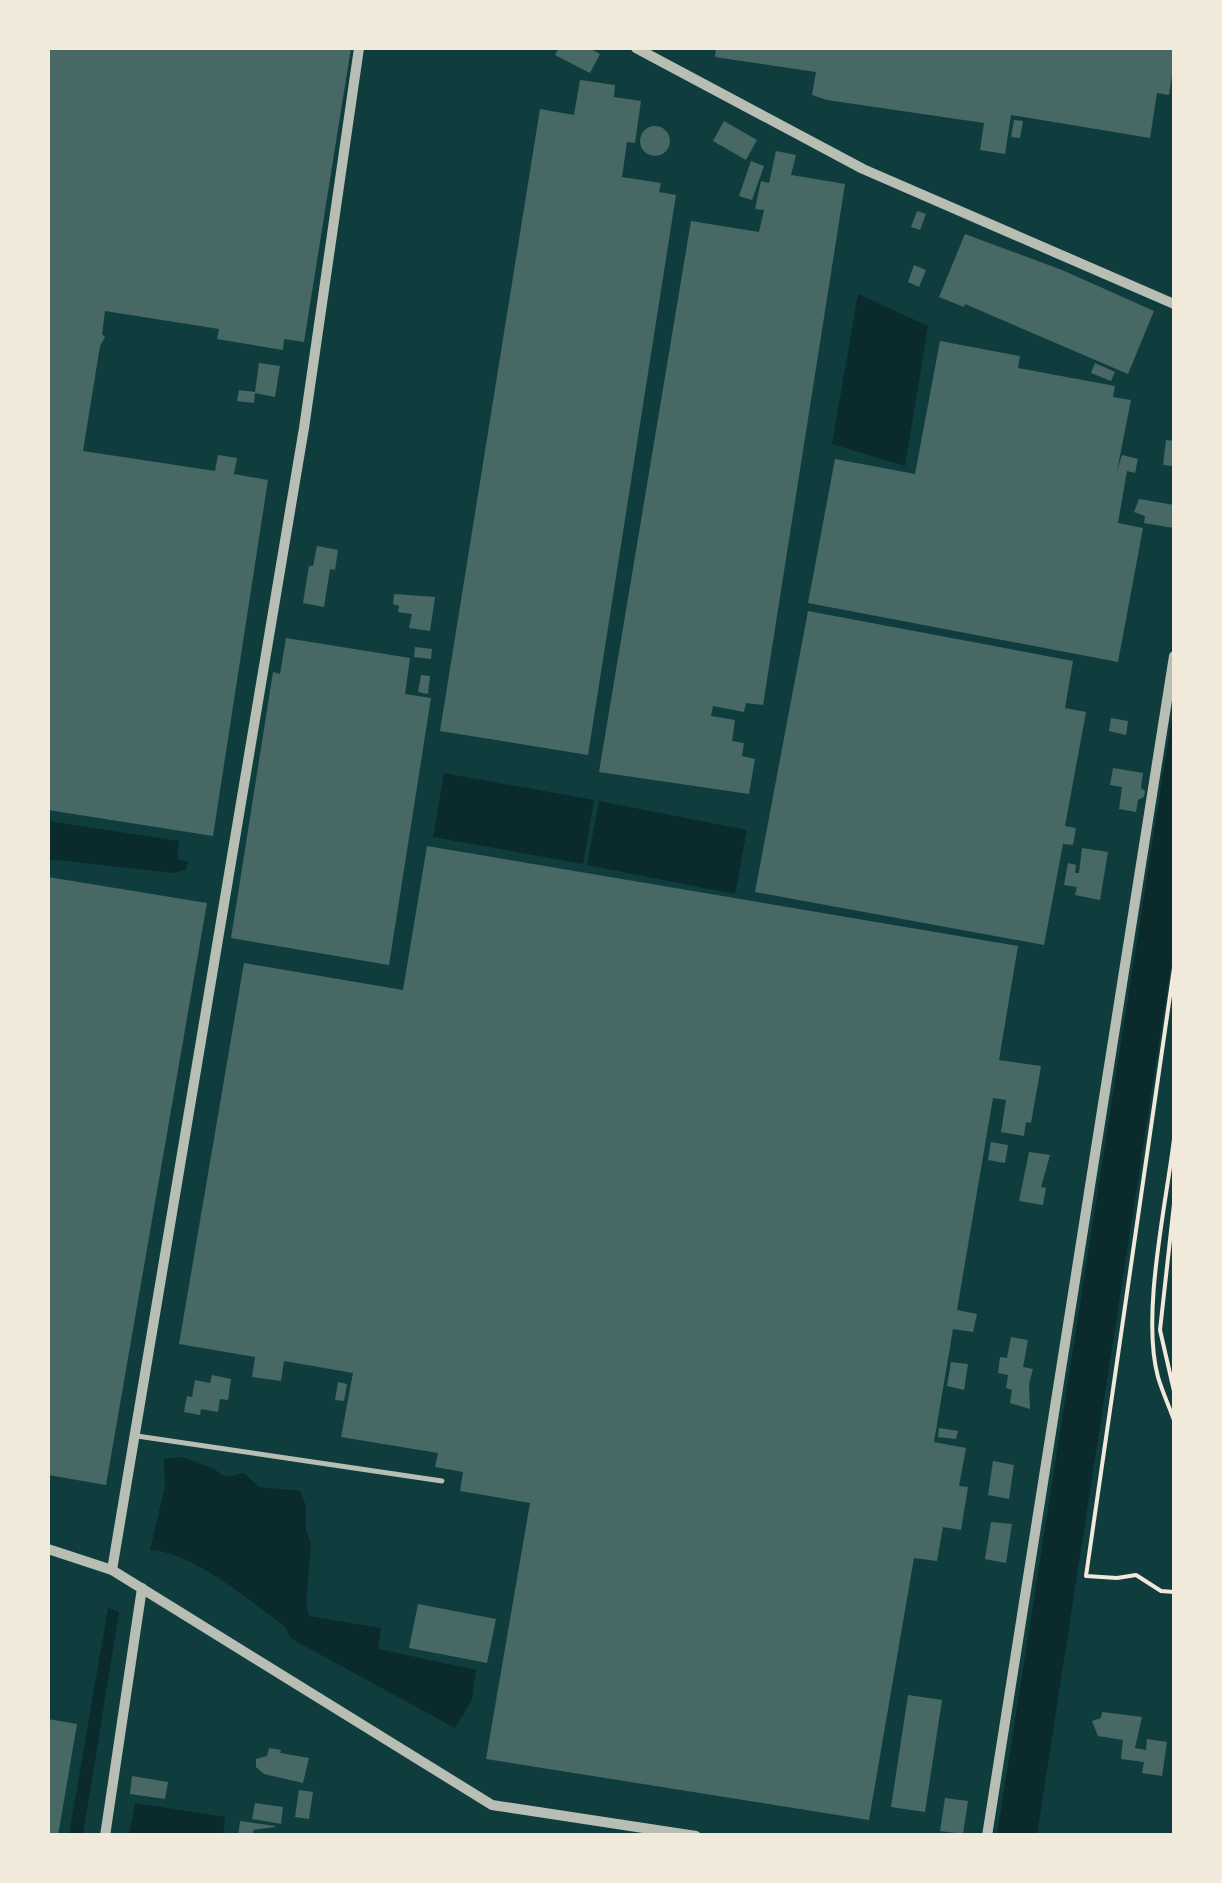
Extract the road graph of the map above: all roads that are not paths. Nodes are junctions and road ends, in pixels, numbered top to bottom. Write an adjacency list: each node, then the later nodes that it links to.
1 (359, 48): 5 (street)
2 (636, 48): 3 (street)
3 (1174, 304)
4 (1174, 656): 12 (street)
5 (134, 1436): 6 (lane); 8 (street)
6 (442, 1481)
7 (48, 1549): 8 (street)
8 (112, 1570): 9 (street)
9 (142, 1588): 10 (street); 11 (street)
10 (105, 1836)
11 (696, 1836)
12 (987, 1836)

